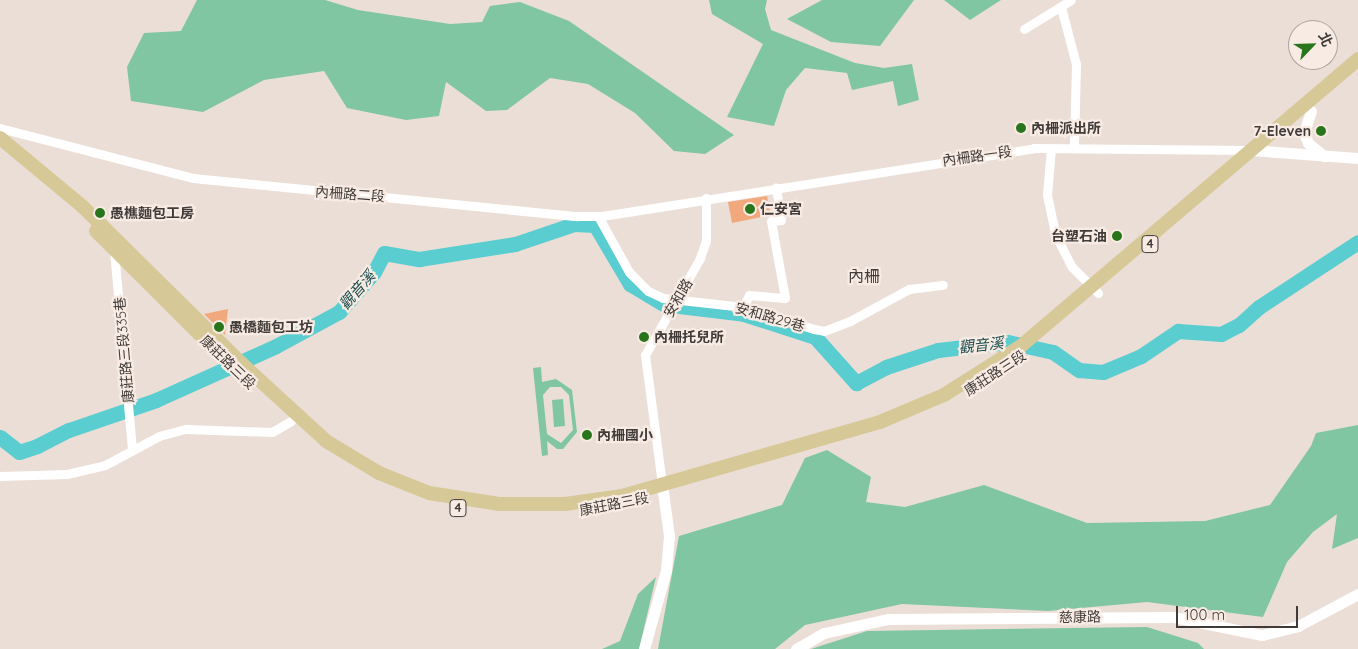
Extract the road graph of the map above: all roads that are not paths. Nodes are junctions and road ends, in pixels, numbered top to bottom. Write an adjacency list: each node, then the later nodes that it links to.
1 (1071, 0): 2 (street)
2 (1061, 7): 3 (street); 11 (street)
3 (1024, 30)
4 (1358, 59): 12 (main road, 4)
5 (1358, 70): 6 (main road, 4)
6 (1311, 110): 12 (main road, 4); 13 (street)
7 (0, 128): 17 (street, 內柵路二段)
8 (0, 138): 26 (main road, 康莊路三段 / 4)
9 (0, 146): 18 (main road, 康莊路三段 / 4)
10 (1051, 148): 11 (street, 內柵路一段); 15 (street, 內柵路一段); 20 (street)
11 (1074, 148): 12 (street, 內柵路一段)
12 (1255, 152): 13 (street); 20 (main road, 康莊路三段 / 4)
13 (1324, 156): 14 (street)
14 (1358, 158)
15 (776, 187): 16 (street, 內柵路一段); 22 (street)
16 (706, 198): 17 (street, 內柵路二段); 21 (street, 安和路)
17 (598, 216): 21 (street, 安和路29巷)
18 (114, 251): 23 (main road, 康莊路三段 / 4); 24 (street, 康莊路三段335巷)
19 (943, 285): 22 (street, 安和路29巷)
20 (1095, 290): 26 (main road, 康莊路三段 / 4)
21 (677, 300): 22 (street, 安和路29巷); 26 (street, 安和路)
22 (743, 308)
23 (291, 421): 24 (street); 26 (main road, 康莊路三段 / 4)
24 (132, 450): 25 (street)
25 (0, 476)
26 (663, 489): 28 (street)
27 (1358, 594): 29 (street, 慈康路)
28 (644, 649)
29 (796, 649)

